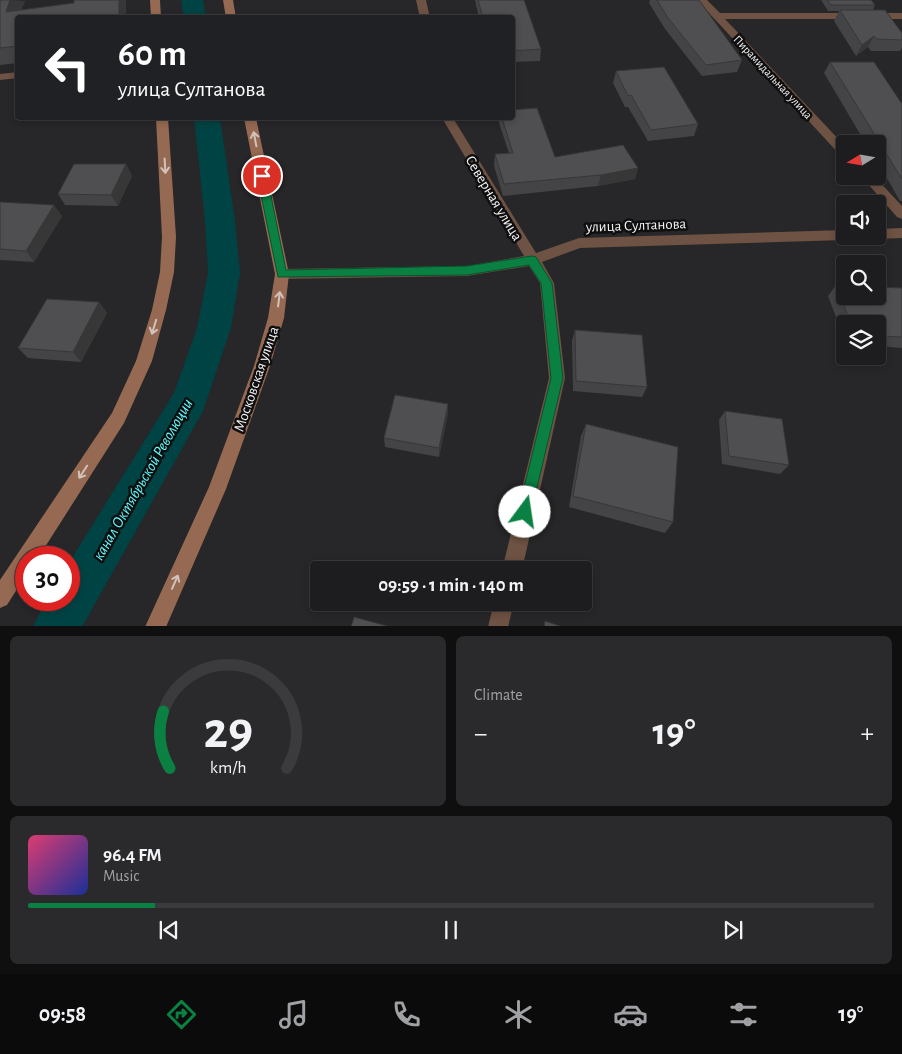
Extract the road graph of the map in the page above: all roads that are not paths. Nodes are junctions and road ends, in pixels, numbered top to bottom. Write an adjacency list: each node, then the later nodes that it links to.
1 (155, 0): 5 (main road)
2 (228, 0): 6 (main road)
3 (421, 0): 7 (street)
4 (702, 0): 8 (street, Пирамидальная улица)
5 (156, 15)
6 (230, 15)
7 (424, 15)
8 (716, 16): 9 (street); 15 (street, Пирамидальная улица)
9 (902, 16)
10 (15, 75): 11 (street)
11 (0, 77)
12 (162, 120): 23 (main road, one-way to 23)
13 (250, 120): 22 (main road, Московская улица, one-way to 13)
14 (449, 120): 21 (street, Северная улица)
15 (836, 143)
16 (875, 185): 17 (street)
17 (902, 214)
18 (902, 233): 19 (street)
19 (886, 234)
20 (836, 235): 21 (street, улица Султанова)
21 (532, 260): 22 (street, улица Султанова); 24 (street, Северная улица)
22 (282, 274): 28 (main road, Московская улица, one-way to 22)
23 (34, 546)
24 (514, 561)
25 (15, 575): 26 (main road)
26 (0, 598)
27 (502, 611): 29 (street)
28 (155, 626)
29 (498, 626)

